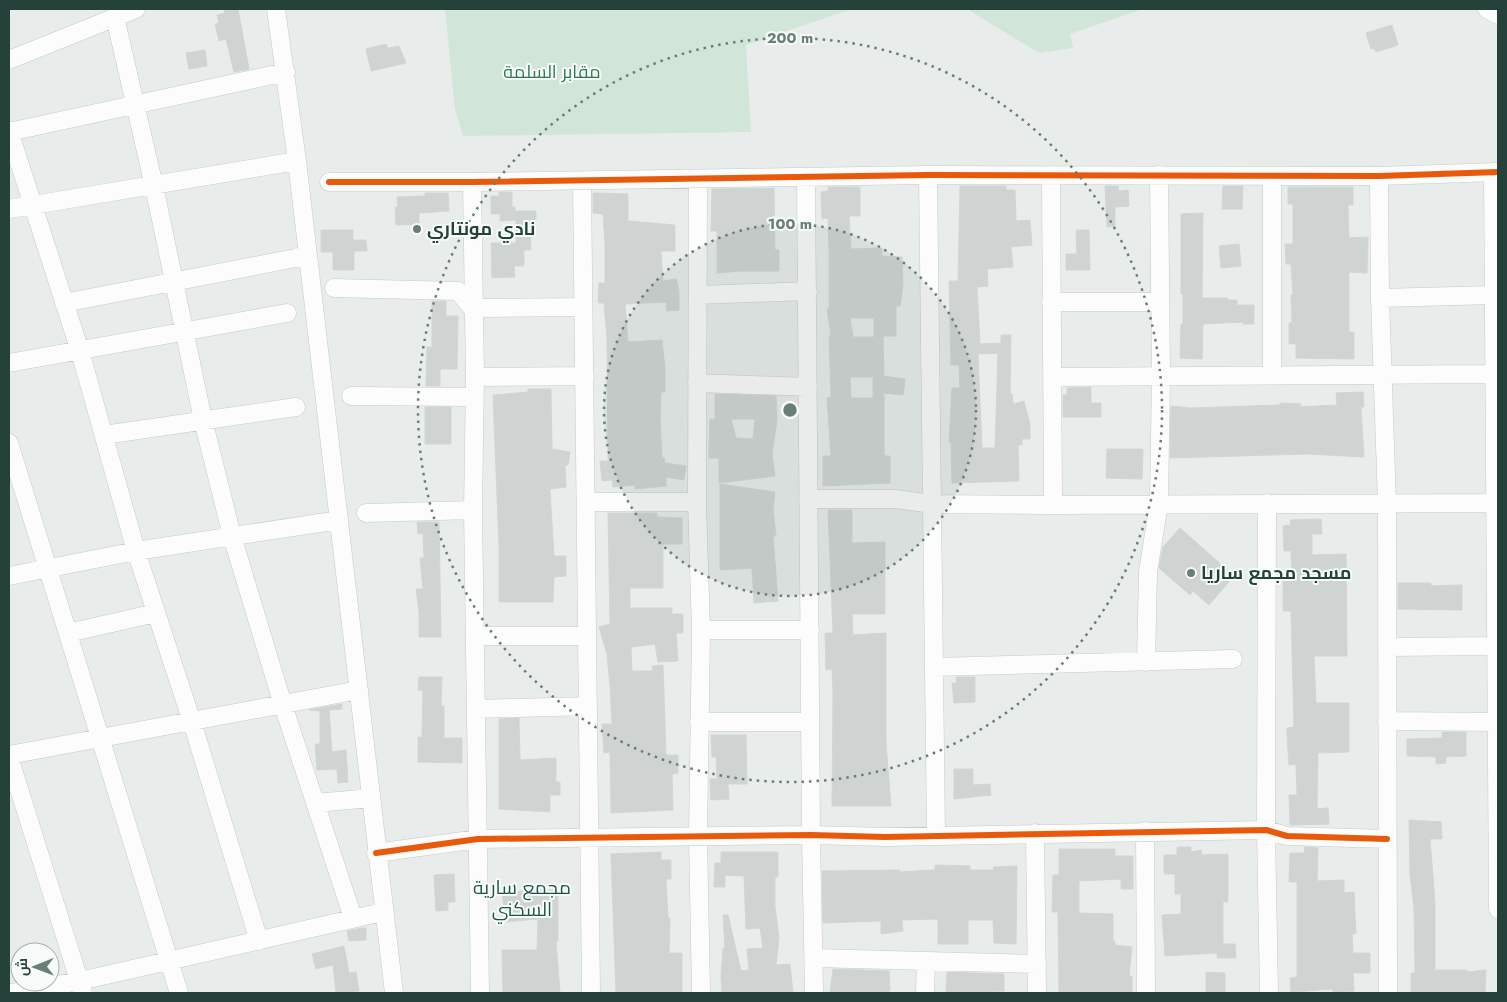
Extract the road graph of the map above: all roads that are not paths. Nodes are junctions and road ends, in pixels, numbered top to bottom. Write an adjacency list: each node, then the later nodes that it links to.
1 (136, 9): 5 (street)
2 (276, 9): 7 (street)
3 (1488, 9): 4 (street)
4 (1498, 15)
5 (115, 18): 6 (street); 8 (street)
6 (9, 60)
7 (286, 72): 8 (street); 10 (street)
8 (135, 104): 9 (street); 22 (street)
9 (9, 131): 23 (street)
10 (297, 161): 22 (street); 25 (street)
11 (1496, 172): 16 (street); 30 (street)
12 (928, 175): 13 (street); 17 (street); 63 (street)
13 (1051, 175): 14 (street); 32 (street)
14 (1159, 175): 15 (street); 33 (street)
15 (1272, 176): 16 (street); 43 (street)
16 (1379, 176): 31 (street)
17 (806, 177): 18 (street); 28 (street)
18 (698, 179): 19 (street); 29 (street)
19 (582, 181): 21 (street); 35 (street)
20 (329, 182): 21 (street)
21 (472, 182): 36 (street)
22 (154, 186): 23 (street); 26 (street)
23 (33, 204): 24 (street); 34 (street)
24 (9, 209)
25 (306, 256): 26 (street); 67 (street)
26 (174, 281): 34 (street); 38 (street)
27 (334, 288): 36 (street)
28 (808, 292): 29 (street); 49 (street)
29 (699, 295): 48 (street)
30 (1494, 295): 31 (street); 41 (street)
31 (1380, 298): 44 (street)
32 (1051, 302): 33 (street); 47 (street)
33 (1160, 302): 42 (street)
34 (64, 303): 39 (street)
35 (583, 307): 36 (street); 45 (street)
36 (472, 308): 46 (street)
37 (287, 313): 38 (street)
38 (184, 332): 39 (street); 53 (street)
39 (80, 351): 40 (street); 54 (street)
40 (9, 364)
41 (1493, 374): 44 (street); 62 (street)
42 (1161, 375): 43 (street); 47 (street); 59 (street)
43 (1272, 375): 44 (street)
44 (1383, 375): 61 (street)
45 (585, 376): 46 (street); 57 (street)
46 (475, 377): 51 (street)
47 (1052, 377): 64 (street)
48 (697, 384): 49 (street); 58 (street)
49 (808, 387): 56 (street)
50 (351, 396): 51 (street)
51 (474, 397): 65 (street)
52 (296, 408): 53 (street)
53 (203, 420): 54 (street); 68 (street)
54 (104, 435): 69 (street)
55 (9, 443): 70 (street)
56 (808, 499): 63 (street); 74 (street)
57 (587, 502): 58 (street); 77 (street)
58 (697, 502): 73 (street)
59 (1159, 503): 60 (street); 64 (street); 81 (street)
60 (1267, 503): 61 (street); 96 (street)
61 (1387, 503): 62 (street); 79 (street)
62 (1496, 503): 78 (street)
63 (932, 504): 64 (street); 82 (street)
64 (1053, 505)
65 (473, 510): 66 (street); 76 (street)
66 (366, 513)
67 (339, 520): 68 (street); 83 (street)
68 (232, 536): 69 (street); 84 (street)
69 (136, 551): 70 (street); 72 (street)
70 (48, 568): 71 (street); 75 (street)
71 (9, 576)
72 (156, 613): 75 (street); 88 (street)
73 (701, 630): 74 (street); 89 (street)
74 (810, 630): 90 (street)
75 (68, 633): 92 (street)
76 (476, 636): 77 (street); 86 (street)
77 (587, 636): 85 (street)
78 (1496, 646): 79 (street); 91 (street)
79 (1387, 647): 87 (street)
80 (1233, 659): 81 (street)
81 (1146, 662): 82 (street)
82 (934, 667): 100 (street)
83 (359, 690): 84 (street); 94 (street)
84 (283, 705): 88 (street); 95 (street)
85 (588, 706): 86 (street); 101 (street)
86 (477, 709): 103 (street)
87 (1387, 720): 91 (street); 104 (street)
88 (192, 722): 92 (street); 110 (street)
89 (699, 722): 90 (street); 102 (street)
90 (810, 722): 99 (street)
91 (1496, 722): 105 (street)
92 (100, 737): 93 (street); 112 (street)
93 (9, 756): 115 (street)
94 (370, 798): 95 (street); 106 (street)
95 (316, 803): 109 (street)
96 (1266, 830): 97 (street); 104 (street); 126 (street)
97 (1145, 831): 98 (street); 125 (street)
98 (1035, 833): 100 (street); 114 (street)
99 (810, 835): 100 (street); 102 (street); 111 (street)
100 (936, 835)
101 (590, 838): 102 (street); 103 (street); 120 (street)
102 (698, 838): 121 (street)
103 (478, 839): 106 (street); 119 (street)
104 (1387, 839): 127 (street)
105 (1498, 848): 107 (street)
106 (376, 853): 108 (street)
107 (1498, 910)
108 (384, 912): 109 (street); 118 (street)
109 (353, 918): 110 (street)
110 (259, 941): 112 (street)
111 (815, 958): 113 (street); 122 (street)
112 (168, 961): 115 (street); 117 (street)
113 (926, 962): 114 (street); 123 (street)
114 (1037, 964): 124 (street)
115 (81, 987): 116 (street)
116 (11, 993)
117 (179, 993)
118 (394, 993)
119 (480, 993)
120 (591, 993)
121 (701, 993)
122 (814, 993)
123 (925, 993)
124 (1037, 993)
125 (1146, 993)
126 (1269, 993)
127 (1388, 993)

